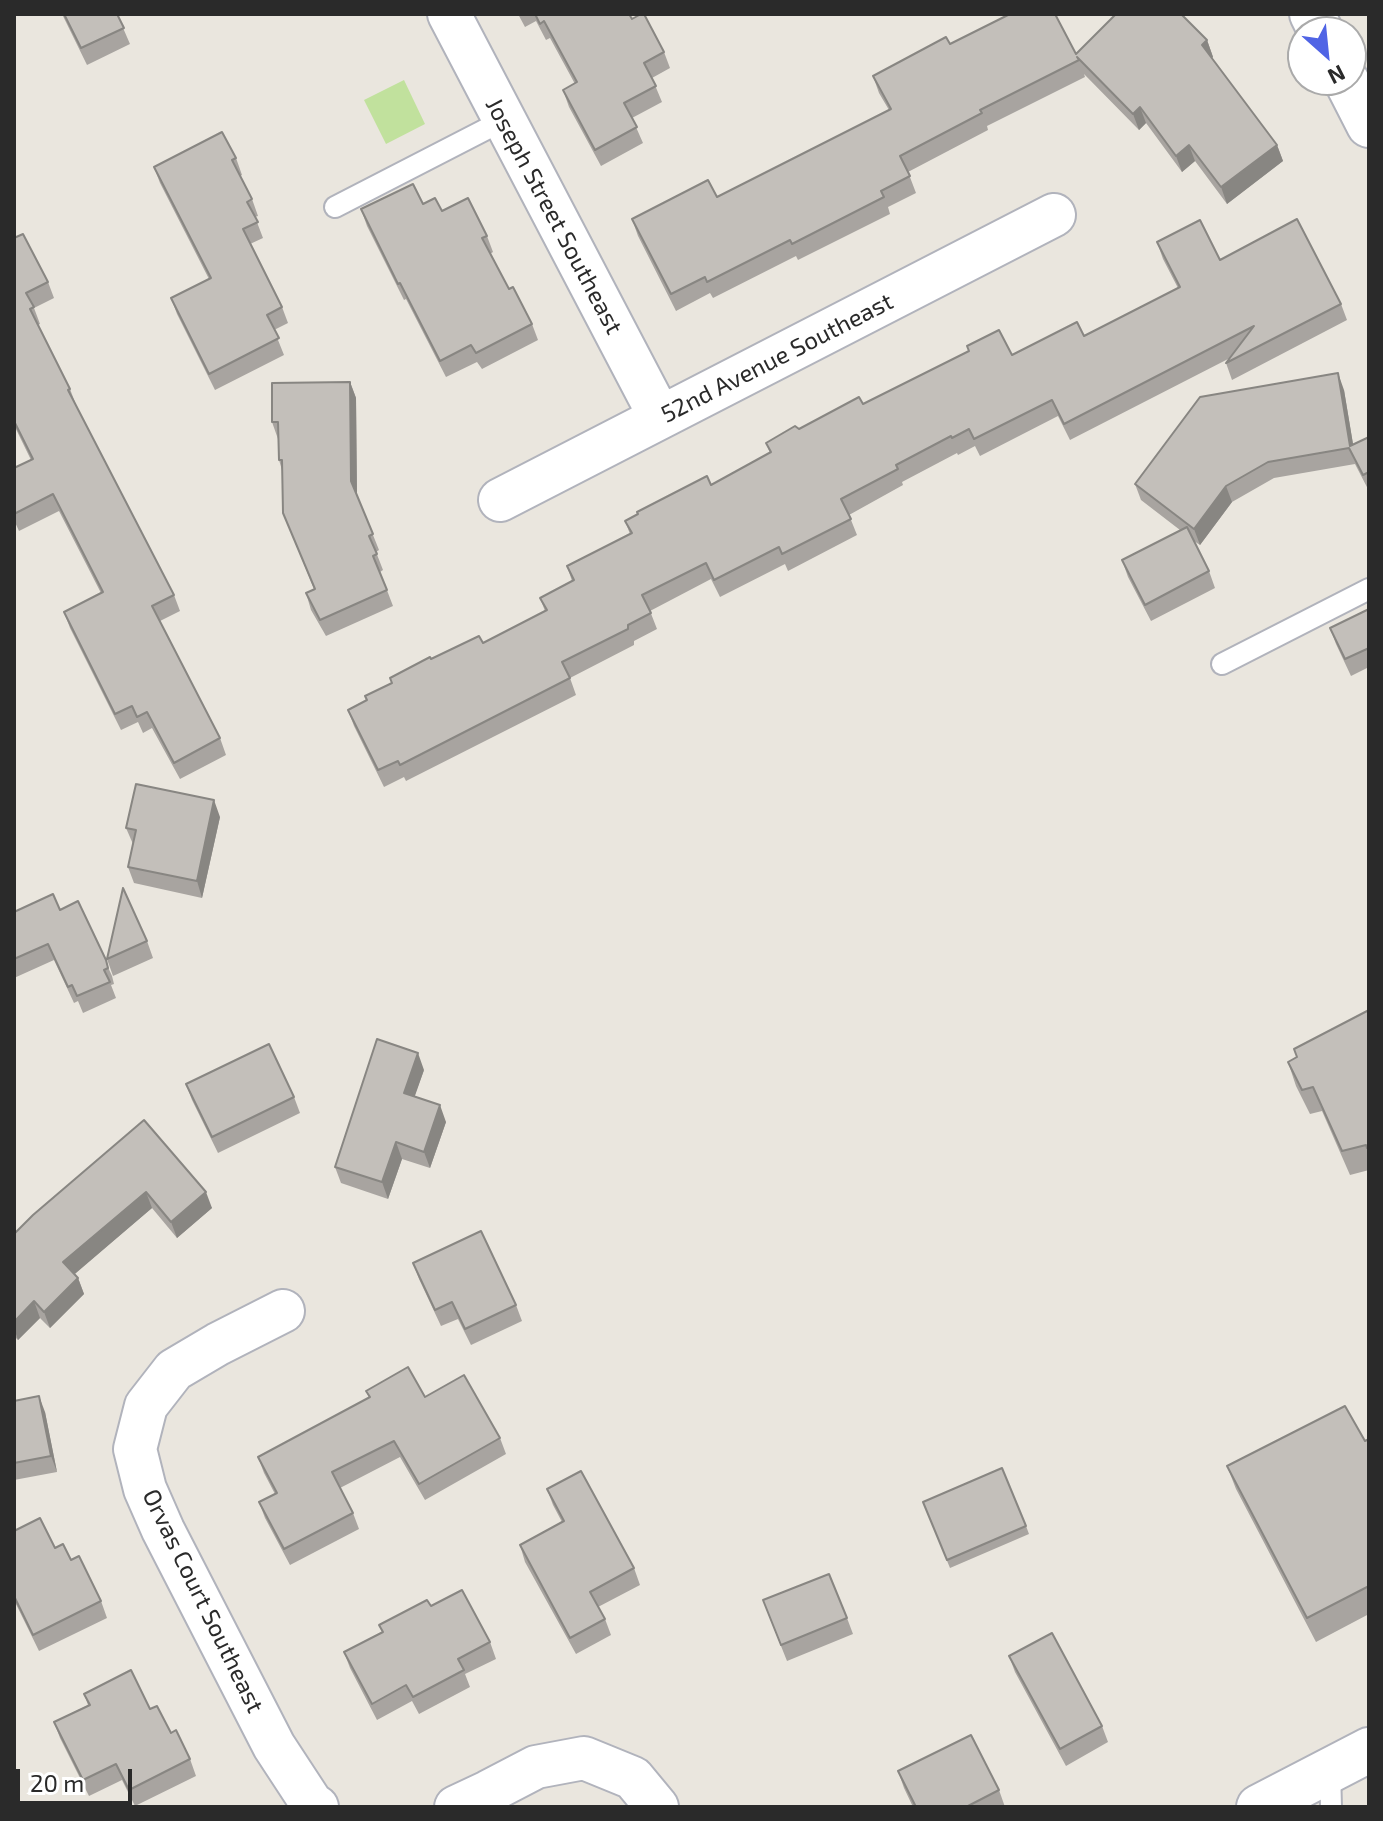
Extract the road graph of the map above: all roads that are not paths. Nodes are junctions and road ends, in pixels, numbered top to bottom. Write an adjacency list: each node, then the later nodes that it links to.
1 (449, 14): 3 (street, Joseph Street Southeast)
2 (1354, 96): 4 (main road)
3 (504, 120): 5 (lane); 7 (street, Joseph Street Southeast)
4 (1369, 125)
5 (335, 207)
6 (1054, 215): 7 (street, 52nd Avenue Southeast)
7 (660, 417): 8 (street, 52nd Avenue Southeast)
8 (500, 500)
9 (1369, 589): 10 (lane)
10 (1222, 664)
11 (283, 1311): 14 (street, Orvas Court Southeast)
12 (1369, 1750): 13 (main road)
13 (1331, 1789): 17 (main road)
14 (317, 1807)
15 (456, 1807): 16 (street)
16 (657, 1807)
17 (1259, 1807)

